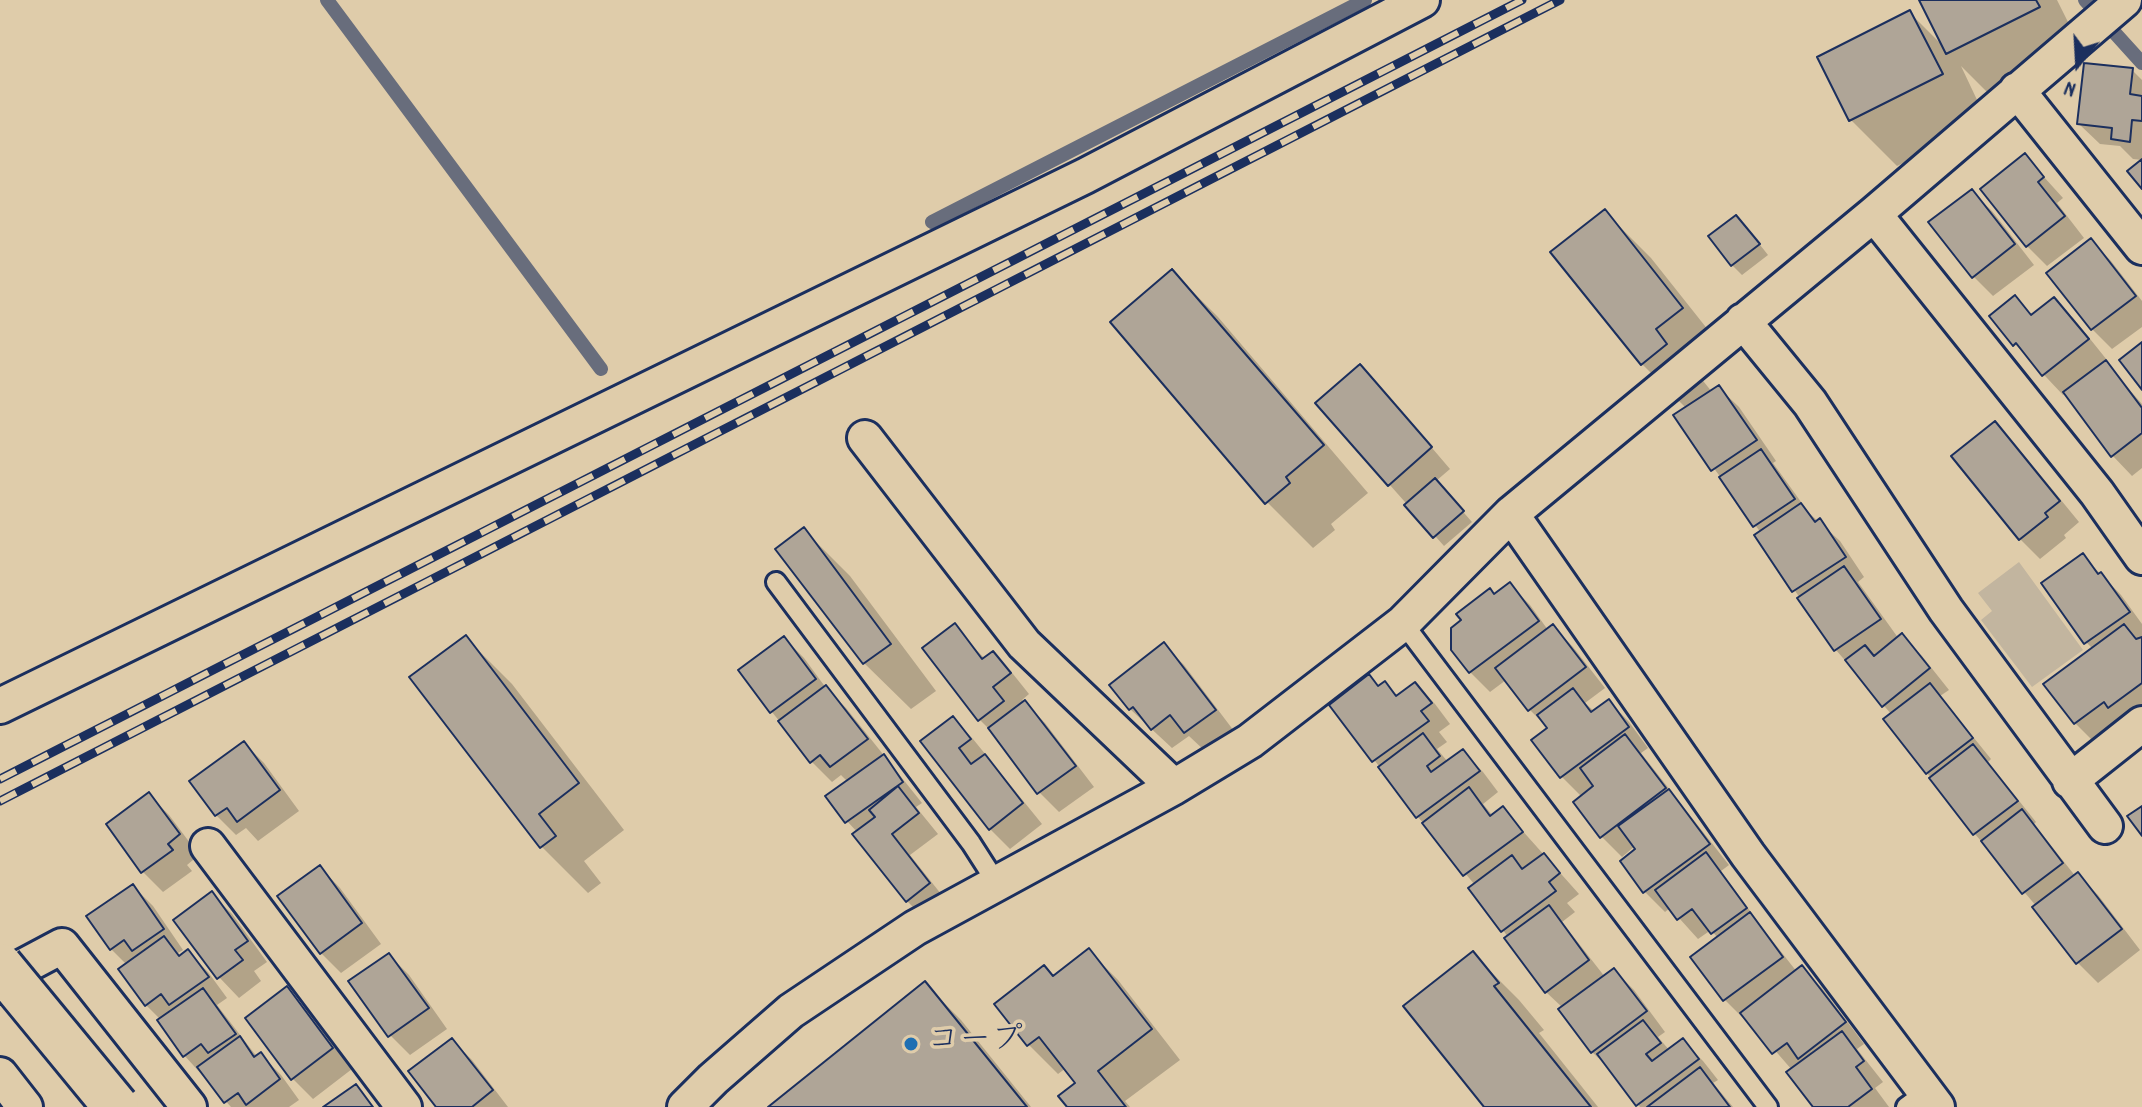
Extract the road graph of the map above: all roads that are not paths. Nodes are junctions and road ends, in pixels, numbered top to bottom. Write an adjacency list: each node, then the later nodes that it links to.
1 (1422, 0): 12 (street)
2 (2108, 13): 3 (street)
3 (2017, 90): 4 (street); 5 (street)
4 (1874, 214): 6 (street); 9 (street)
5 (2142, 247)
6 (1743, 321): 8 (street); 14 (street)
7 (865, 438): 15 (street)
8 (1511, 514): 11 (street); 22 (street)
9 (2142, 557)
10 (776, 582): 18 (lane)
11 (1403, 623): 15 (street); 28 (lane)
12 (0, 706)
13 (2142, 724): 14 (street)
14 (2070, 781): 16 (street)
15 (1174, 787): 18 (street)
16 (2105, 826)
17 (208, 846): 26 (street)
18 (996, 882): 27 (street)
19 (0, 966): 24 (main road, bridge)
20 (0, 979): 25 (street)
21 (0, 1075): 23 (street)
22 (1923, 1102)
23 (25, 1107)
24 (116, 1107)
25 (189, 1107)
26 (404, 1107)
27 (685, 1107)
28 (1768, 1107)

